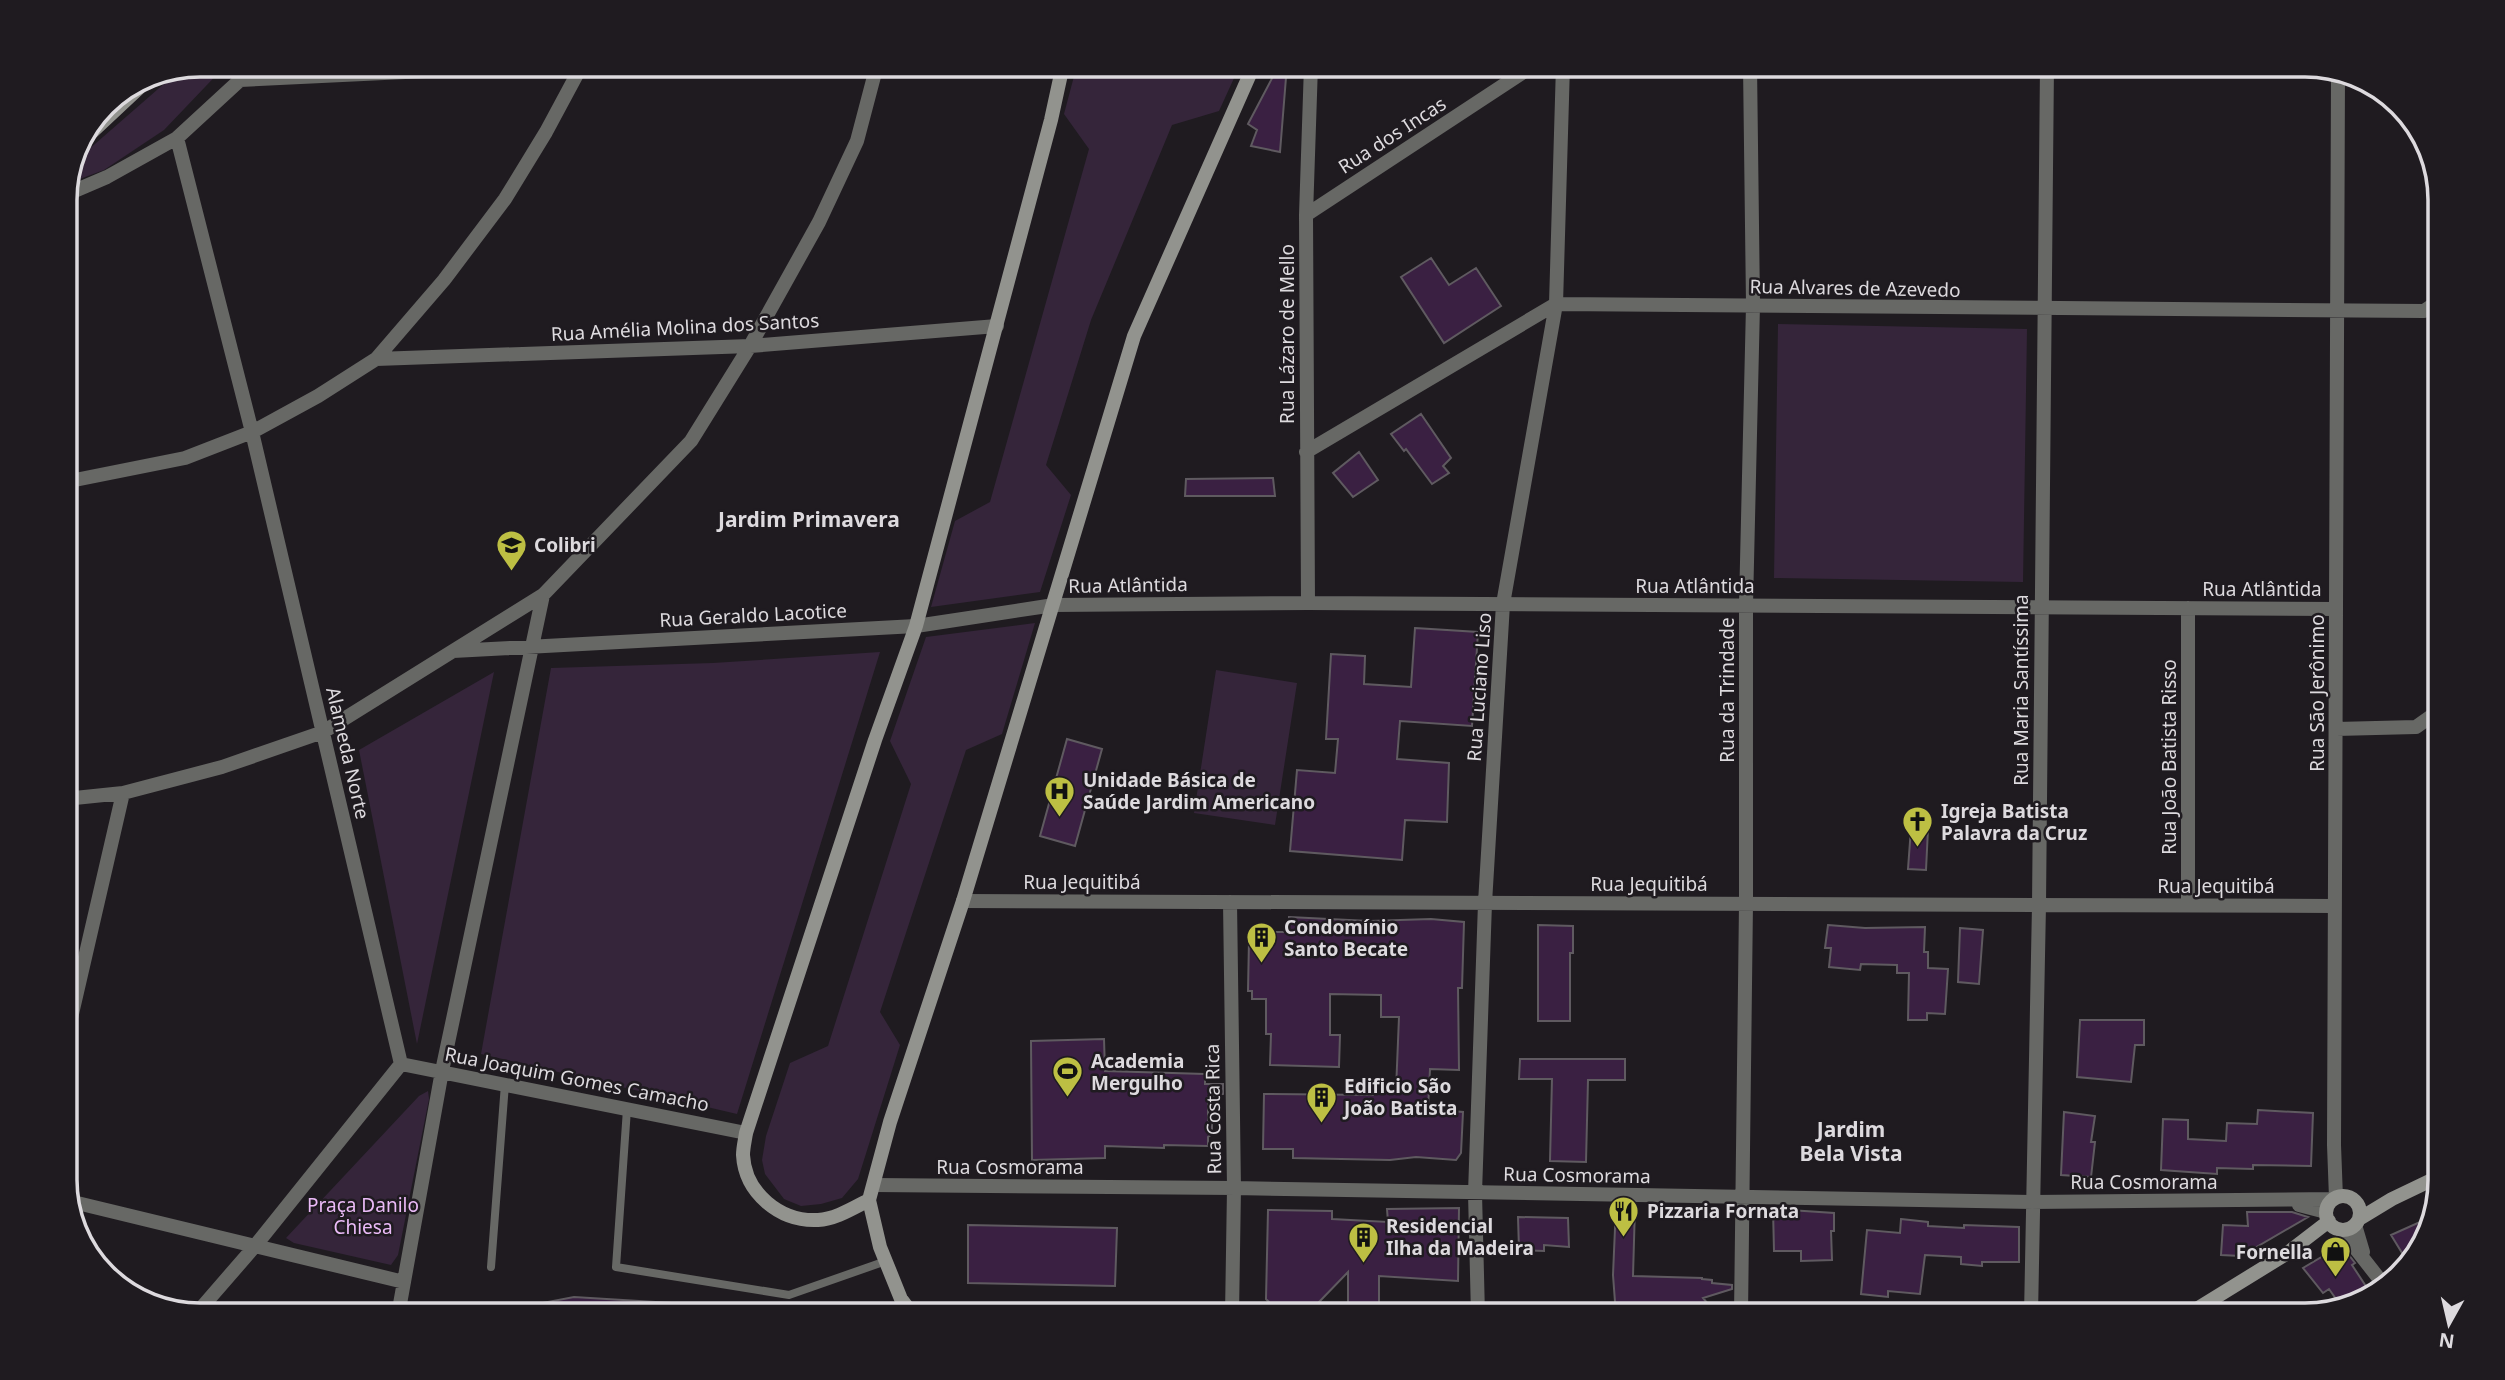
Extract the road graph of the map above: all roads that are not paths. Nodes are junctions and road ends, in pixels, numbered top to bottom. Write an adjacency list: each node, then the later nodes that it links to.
1 (241, 77): 12 (street)
2 (302, 77): 12 (street)
3 (576, 77): 24 (street)
4 (874, 77): 23 (street)
5 (1060, 77): 22 (main road)
6 (1249, 77): 31 (main road)
7 (1311, 77): 16 (street, Rua Lázaro de Mello)
8 (1516, 77): 16 (street, Rua dos Incas)
9 (1563, 77): 17 (street, Rua Luciano Liso)
10 (1750, 77): 18 (street, Rua da Trindade)
11 (2047, 77): 20 (street, Rua Maria Santíssima)
12 (240, 80): 14 (street)
13 (2338, 82): 21 (street, Rua São Jerônimo)
14 (177, 138): 15 (street); 25 (street, Alameda Norte)
15 (77, 190)
16 (1306, 215): 26 (street, Rua Lázaro de Mello)
17 (1556, 304): 18 (street, Rua Alvares de Azevedo); 26 (street); 30 (street, Rua Luciano Liso)
18 (1753, 305): 20 (street, Rua Alvares de Azevedo); 32 (street, Rua da Trindade)
19 (2428, 308): 21 (street, Rua Alvares de Azevedo)
20 (2045, 310): 21 (street, Rua Alvares de Azevedo); 33 (street, Rua Maria Santíssima)
21 (2336, 310): 35 (street, Rua São Jerônimo)
22 (997, 326): 23 (street, Rua Amélia Molina dos Santos); 36 (main road)
23 (750, 346): 24 (street, Rua Amélia Molina dos Santos); 28 (street)
24 (376, 359): 25 (street)
25 (252, 432): 27 (street); 41 (street, Alameda Norte)
26 (1306, 452): 29 (street, Rua Lázaro de Mello)
27 (77, 480)
28 (542, 595): 37 (street); 38 (street)
29 (1308, 603): 30 (street, Rua Atlântida); 31 (street, Rua Atlântida)
30 (1503, 604): 32 (street, Rua Atlântida); 46 (street, Rua Luciano Liso)
31 (1054, 605): 36 (street, Rua Geraldo Lacotice); 44 (main road)
32 (1746, 605): 33 (street, Rua Atlântida); 47 (street, Rua da Trindade)
33 (2041, 606): 34 (street, Rua Atlântida); 48 (street, Rua Maria Santíssima)
34 (2188, 608): 35 (street, Rua Atlântida); 49 (street, Rua João Batista Risso)
35 (2336, 609): 40 (street, Rua São Jerônimo)
36 (916, 626): 37 (street, Rua Geraldo Lacotice); 56 (main road)
37 (533, 646): 38 (street, Rua Geraldo Lacotice); 53 (street)
38 (453, 651): 41 (street)
39 (2428, 718): 40 (street)
40 (2336, 729): 50 (street, Rua São Jerônimo)
41 (323, 732): 42 (street); 52 (street, Alameda Norte)
42 (123, 793): 43 (street); 51 (street)
43 (77, 798)
44 (963, 901): 45 (street, Rua Jequitibá); 58 (main road)
45 (1230, 902): 46 (street, Rua Jequitibá); 59 (street, Rua Costa Rica)
46 (1485, 903): 47 (street, Rua Jequitibá); 60 (street, Rua Luciano Liso)
47 (1746, 903): 48 (street, Rua Jequitibá); 61 (street, Rua da Trindade)
48 (2039, 905): 49 (street, Rua Jequitibá); 63 (street, Rua Maria Santíssima)
49 (2188, 905): 50 (street, Rua Jequitibá)
50 (2334, 906): 65 (street, Rua São Jerônimo)
51 (77, 992)
52 (401, 1064): 53 (street, Rua Joaquim Gomes Camacho); 66 (street)
53 (442, 1071): 54 (street, Rua Joaquim Gomes Camacho); 70 (street)
54 (505, 1084): 55 (street, Rua Joaquim Gomes Camacho); 68 (lane)
55 (627, 1109): 56 (street, Rua Joaquim Gomes Camacho); 67 (lane)
56 (746, 1133): 62 (main road)
57 (2428, 1182): 65 (main road)
58 (874, 1185): 59 (street, Rua Cosmorama); 62 (main road)
59 (1234, 1188): 60 (street, Rua Cosmorama); 74 (street, Rua Costa Rica)
60 (1475, 1193): 61 (street, Rua Cosmorama); 75 (street, Rua Luciano Liso)
61 (1742, 1196): 63 (street, Rua Cosmorama); 76 (street, Rua da Trindade)
62 (869, 1200): 67 (main road)
63 (2032, 1202): 65 (street, Rua Cosmorama); 77 (street, Rua Maria Santíssima)
64 (79, 1203): 66 (street)
65 (2342, 1213): 69 (street); 78 (main road)
66 (255, 1246): 70 (street); 71 (street)
67 (886, 1261): 73 (main road)
68 (491, 1267)
69 (2379, 1278)
70 (404, 1282): 72 (street)
71 (206, 1303)
72 (400, 1303)
73 (904, 1303)
74 (1232, 1303)
75 (1478, 1303)
76 (1741, 1303)
77 (2031, 1303)
78 (2206, 1303)

